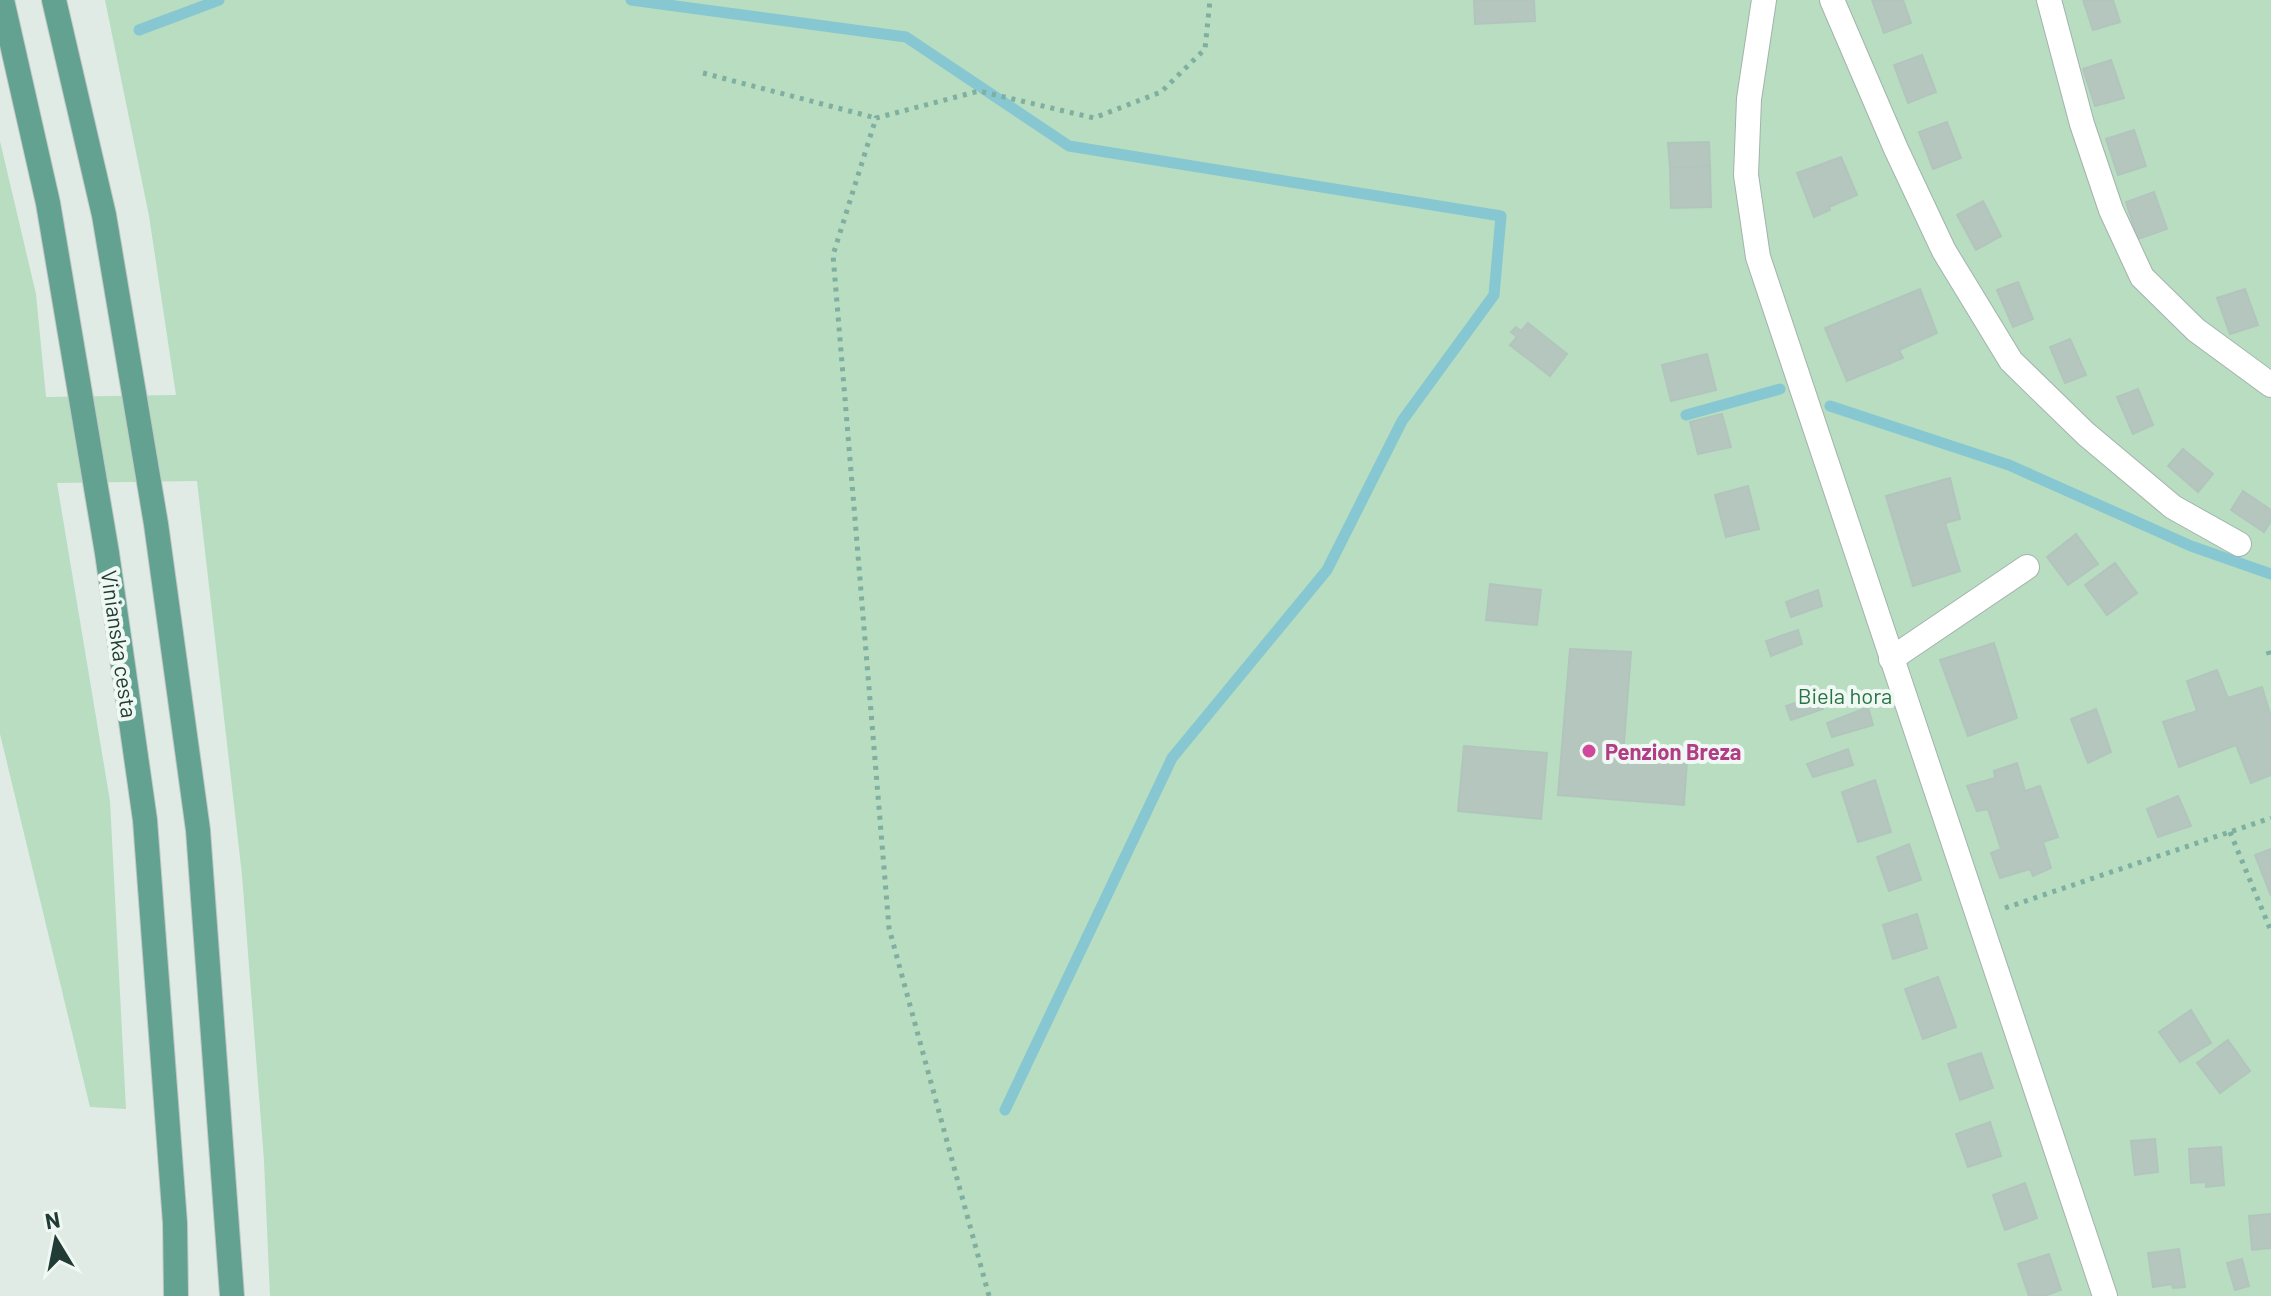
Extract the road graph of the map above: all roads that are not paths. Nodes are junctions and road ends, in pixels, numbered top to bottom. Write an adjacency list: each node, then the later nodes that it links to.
1 (2, 0): 10 (main road, Vinianska cesta)
2 (54, 0): 11 (main road)
3 (1764, 0): 9 (lane)
4 (1832, 0): 7 (lane)
5 (2049, 0): 6 (lane)
6 (2271, 385)
7 (2239, 544)
8 (2027, 567): 9 (lane)
9 (1891, 659): 12 (lane)
10 (176, 1296)
11 (232, 1296)
12 (2105, 1296)

